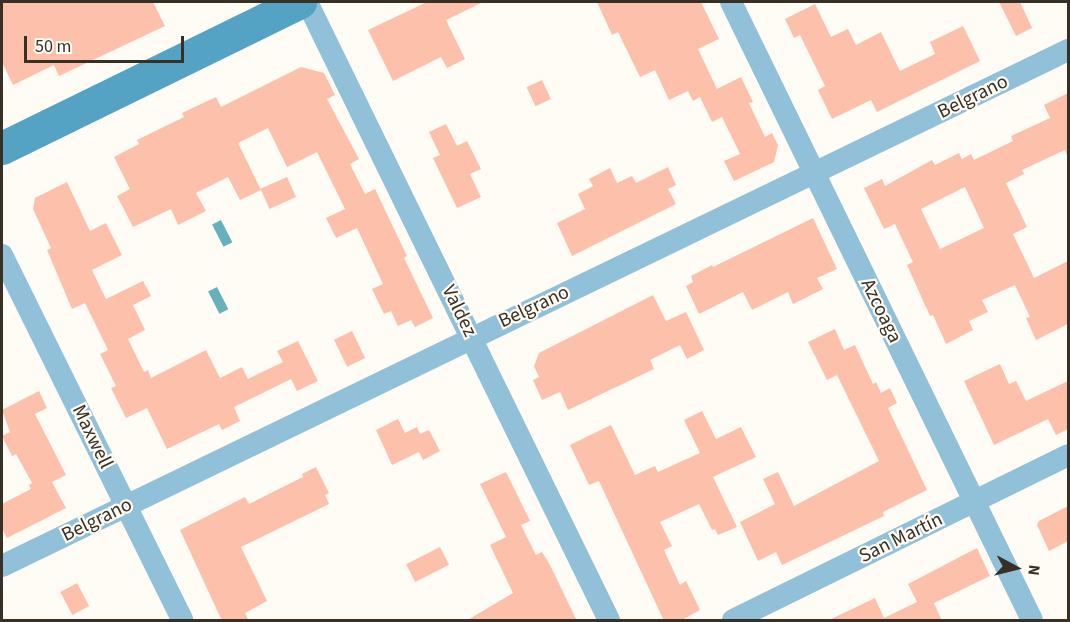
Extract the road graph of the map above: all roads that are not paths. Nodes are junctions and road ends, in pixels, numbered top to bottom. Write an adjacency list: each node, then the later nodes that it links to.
1 (300, 2): 5 (main road)
2 (307, 2): 8 (street, Valdez)
3 (731, 2): 6 (street, Azcoaga)
4 (1068, 50): 6 (street, Belgrano)
5 (2, 148)
6 (815, 174): 8 (street, Belgrano); 10 (street, Azcoaga)
7 (2, 255): 11 (street, Maxwell)
8 (471, 337): 11 (street, Belgrano); 14 (street, Valdez)
9 (1068, 455): 10 (street, San Martín)
10 (974, 502): 15 (street, San Martín); 16 (street, Azcoaga)
11 (126, 506): 12 (street, Belgrano); 13 (street, Maxwell)
12 (2, 566)
13 (182, 621)
14 (609, 621)
15 (733, 621)
16 (1032, 621)

